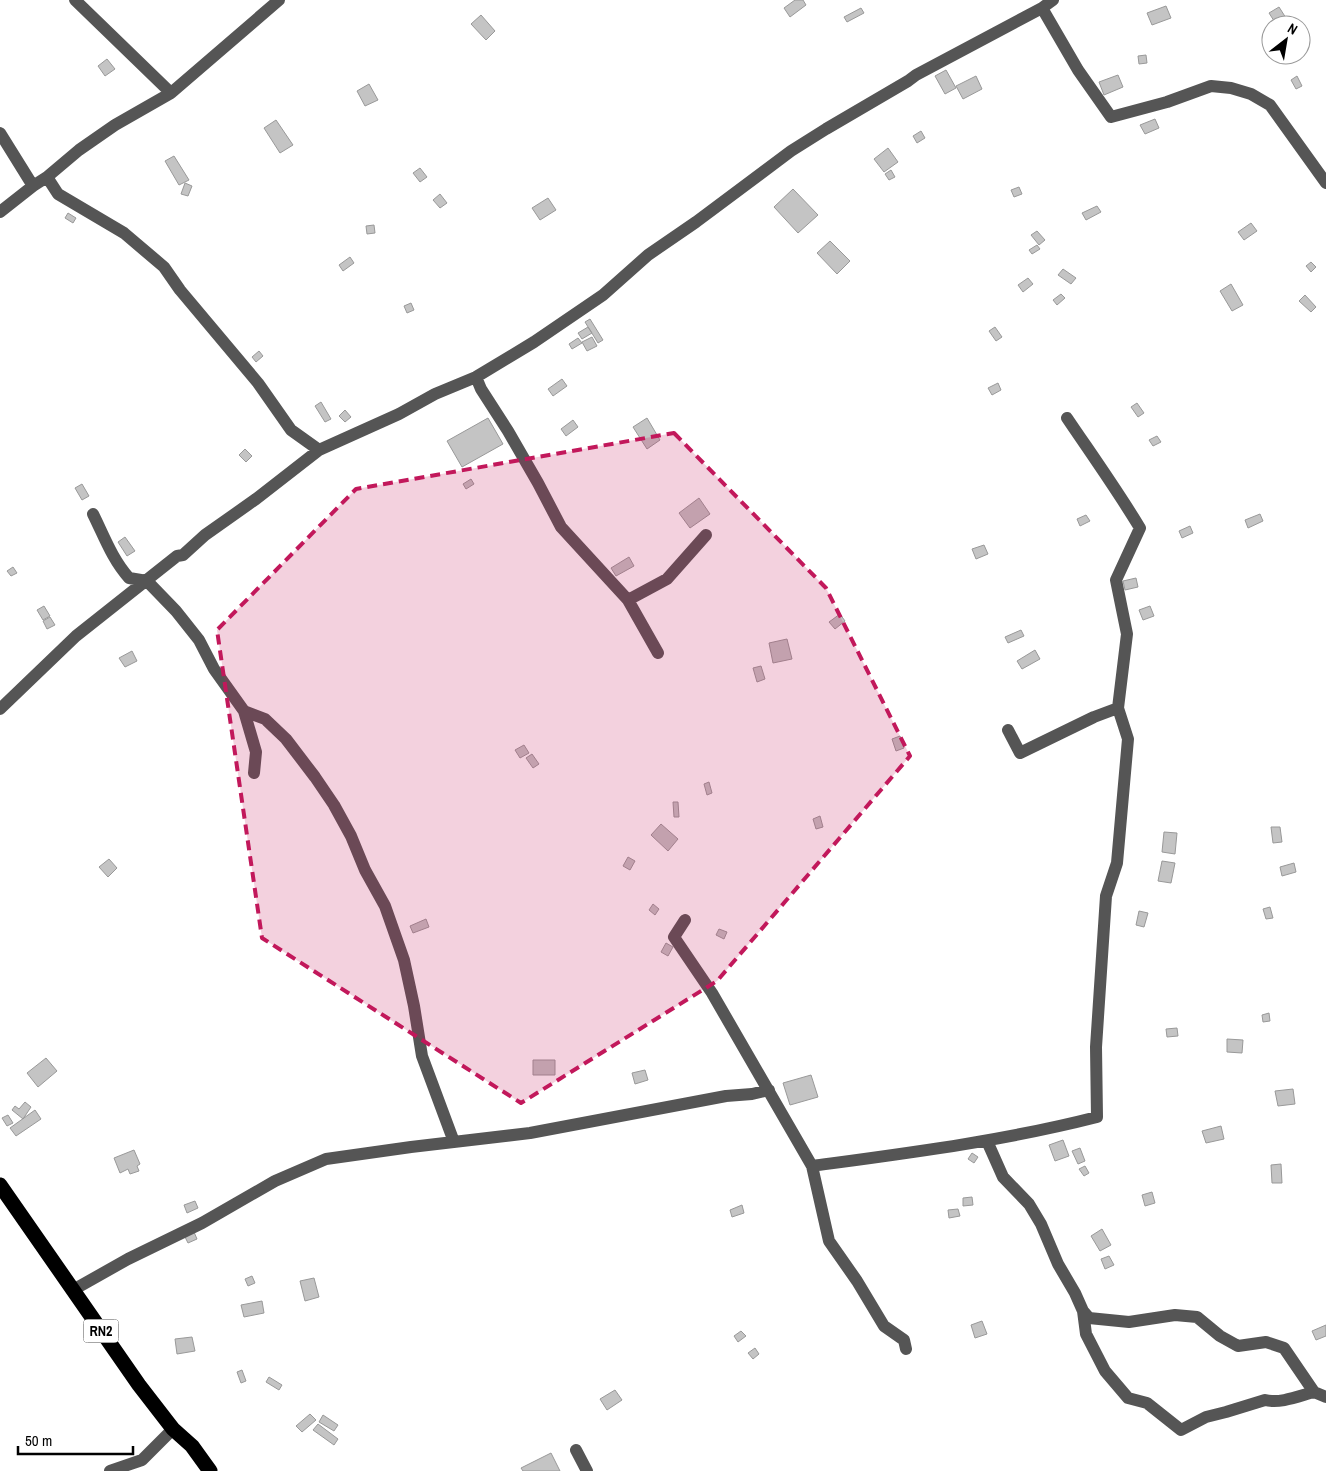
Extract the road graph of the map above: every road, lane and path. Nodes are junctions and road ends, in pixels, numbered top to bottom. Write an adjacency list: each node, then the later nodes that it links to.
1 (76, 0): 5 (street)
2 (279, 0): 5 (street)
3 (1053, 0): 4 (street)
4 (1042, 8): 8 (street); 11 (street)
5 (172, 93): 7 (street)
6 (0, 133): 9 (street)
7 (47, 177): 9 (street); 13 (street)
8 (1326, 183)
9 (33, 186): 10 (street)
10 (0, 212)
11 (476, 377): 13 (street); 17 (street)
12 (1068, 418): 20 (street)
13 (319, 450): 16 (street)
14 (93, 514): 16 (street)
15 (706, 535): 17 (street)
16 (147, 581): 19 (street); 21 (street)
17 (628, 600): 18 (street)
18 (658, 653)
19 (0, 708)
20 (1118, 708): 22 (street); 26 (street)
21 (244, 711): 23 (street); 27 (street)
22 (1008, 730)
23 (254, 774)
24 (685, 920): 25 (street)
25 (769, 1090): 27 (street); 28 (street)
26 (987, 1140): 28 (street); 31 (street)
27 (454, 1142): 30 (street)
28 (812, 1166): 32 (street)
29 (0, 1185): 30 (highway, RN2)
30 (73, 1290): 35 (highway, RN2)
31 (1083, 1311): 33 (street); 33 (street)
32 (906, 1349)
33 (1314, 1392): 34 (street)
34 (1326, 1397)
35 (173, 1429): 37 (street); 38 (highway, RN2)
36 (576, 1450): 39 (street)
37 (110, 1471)
38 (210, 1471)
39 (587, 1471)

